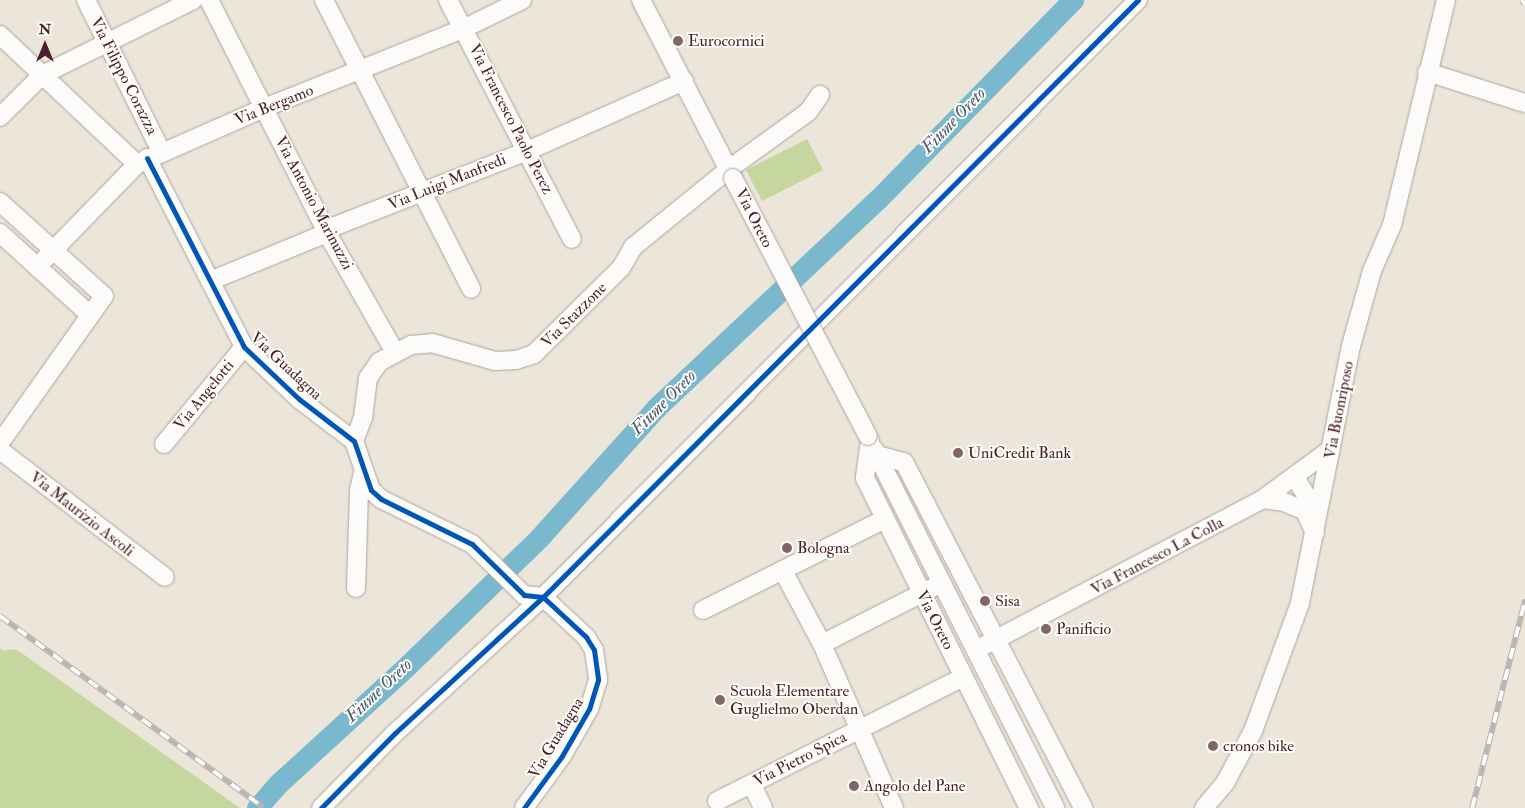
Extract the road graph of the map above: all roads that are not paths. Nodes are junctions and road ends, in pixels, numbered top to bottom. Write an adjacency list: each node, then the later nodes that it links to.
1 (86, 0): 12 (street, Via Filippo Corazza)
2 (193, 0): 12 (street)
3 (209, 0): 19 (street, Via Antonio Marinuzzi)
4 (324, 0): 13 (street)
5 (448, 0): 10 (street, Via Francesco Paolo Perez)
6 (522, 0): 10 (street, Via Bergamo)
7 (641, 0): 16 (street, Via Oreto)
8 (1138, 0): 52 (street)
9 (1446, 0): 14 (street, Via Buonriposo)
10 (464, 29): 13 (street, Via Bergamo); 21 (street, Via Francesco Paolo Perez)
11 (0, 35): 15 (street)
12 (107, 43): 15 (street); 22 (street, Via Filippo Corazza)
13 (361, 70): 19 (street, Via Bergamo); 24 (street)
14 (1427, 72): 18 (street); 40 (street, Via Buonriposo)
15 (42, 75): 20 (street); 22 (street)
16 (684, 81): 21 (street, Via Luigi Manfredi); 23 (street, Via Oreto)
17 (820, 95): 23 (street, Via Stazzone)
18 (1525, 103)
19 (264, 108): 22 (street, Via Bergamo); 27 (street, Via Antonio Marinuzzi)
20 (0, 118)
21 (527, 150): 24 (street, Via Luigi Manfredi); 28 (street, Via Francesco Paolo Perez)
22 (149, 158): 29 (street, Via Bergamo); 31 (street, Via Guadagna)
23 (731, 174): 35 (street, Via Stazzone); 39 (street, Via Oreto, bridge)
24 (422, 192): 27 (street, Via Luigi Manfredi); 32 (street)
25 (0, 202): 29 (street)
26 (0, 232): 30 (street)
27 (327, 233): 31 (street, Via Luigi Manfredi); 35 (street, Via Antonio Marinuzzi)
28 (572, 239)
29 (53, 251): 30 (street, Via Bergamo); 33 (street)
30 (37, 267): 33 (street)
31 (210, 281): 34 (street, Via Guadagna)
32 (471, 289)
33 (90, 315): 37 (street)
34 (244, 347): 36 (street, Via Guadagna); 38 (street, Via Angelotti)
35 (395, 352): 36 (street, Via Stazzone)
36 (354, 441): 42 (street)
37 (0, 444)
38 (164, 444)
39 (872, 444): 45 (street, Via Oreto); 49 (street, Via Oreto); 54 (street)
40 (1331, 449): 43 (street, Via Francesco La Colla); 46 (street, Via Buonriposo)
41 (0, 450): 48 (street, Via Maurizio Ascoli)
42 (362, 473): 50 (street); 52 (street)
43 (1295, 478): 44 (street, Via Francesco La Colla); 46 (street)
44 (1263, 499): 46 (street); 54 (street, Via Francesco La Colla)
45 (885, 520): 47 (street); 51 (street, Via Oreto)
46 (1316, 533): 71 (street, Via Buonriposo)
47 (783, 571): 53 (street); 55 (street)
48 (165, 577)
49 (942, 583): 51 (street); 56 (street, Via Oreto)
50 (356, 588)
51 (922, 593): 55 (street); 57 (street, Via Oreto)
52 (543, 596): 64 (street); 65 (street, Via Guadagna)
53 (703, 610)
54 (995, 640): 56 (street, Via Francesco La Colla); 59 (street)
55 (822, 644): 58 (street)
56 (976, 650): 60 (street, Via Oreto)
57 (964, 677): 58 (street, Via Pietro Spica); 61 (street, Via Oreto)
58 (858, 730): 62 (street, Via Pietro Spica); 67 (street)
59 (1054, 754): 60 (street); 70 (street)
60 (1033, 766): 61 (street); 69 (street, Via Oreto)
61 (1013, 775): 68 (street, Via Oreto)
62 (752, 785): 63 (street, Via Pietro Spica); 66 (street)
63 (717, 801)
64 (321, 808)
65 (524, 808)
66 (763, 808)
67 (894, 808)
68 (1029, 808)
69 (1055, 808)
70 (1083, 808)
71 (1204, 808)

